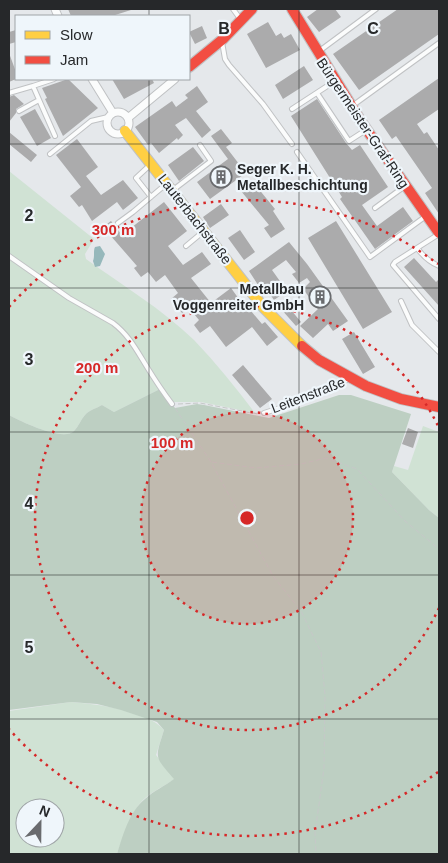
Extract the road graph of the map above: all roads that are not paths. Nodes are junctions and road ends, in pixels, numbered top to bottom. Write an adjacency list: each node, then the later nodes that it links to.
1 (234, 9): 5 (lane)
2 (252, 9): 5 (street)
3 (292, 9): 8 (street, Bürgermeister-Graf-Ring)
4 (376, 9): 8 (lane)
5 (241, 20): 6 (street)
6 (222, 40): 9 (street); 26 (lane)
7 (439, 43): 18 (lane)
8 (317, 53): 13 (street, Bürgermeister-Graf-Ring)
9 (190, 66)
10 (51, 80): 14 (lane)
11 (93, 80): 21 (street, Lauterbachstraße)
12 (174, 80): 22 (street)
13 (335, 81): 16 (lane); 18 (street, Bürgermeister-Graf-Ring)
14 (32, 86): 15 (lane); 17 (lane)
15 (9, 93)
16 (317, 93): 19 (lane); 23 (lane)
17 (39, 100): 20 (lane); 25 (lane)
18 (351, 106): 23 (street, Bürgermeister-Graf-Ring)
19 (292, 109)
20 (19, 111)
21 (111, 115): 22 (street); 24 (street, Lauterbachstraße); 29 (lane)
22 (128, 118): 24 (street)
23 (367, 130): 31 (street, Bürgermeister-Graf-Ring)
24 (125, 131): 30 (street, Lauterbachstraße)
25 (55, 136)
26 (292, 144)
27 (200, 145): 32 (lane)
28 (297, 152): 35 (lane)
29 (50, 154)
30 (151, 164): 32 (street, Lauterbachstraße); 33 (lane)
31 (405, 186): 34 (lane); 35 (street, Bürgermeister-Graf-Ring)
32 (169, 187): 33 (lane); 37 (street, Lauterbachstraße)
33 (151, 197): 36 (lane)
34 (375, 208)
35 (426, 216): 38 (street, Bürgermeister-Graf-Ring)
36 (118, 223)
37 (204, 231): 39 (lane); 44 (street, Lauterbachstraße)
38 (439, 234): 40 (lane)
39 (186, 246)
40 (417, 248): 42 (lane); 45 (lane)
41 (9, 256): 48 (lane)
42 (439, 266)
43 (401, 300): 46 (lane)
44 (264, 308): 47 (street, Leitenstraße)
45 (439, 319)
46 (439, 352)
47 (352, 378): 49 (street, Leitenstraße); 50 (lane, Leitenstraße)
48 (172, 404)
49 (439, 407)
50 (264, 412)

